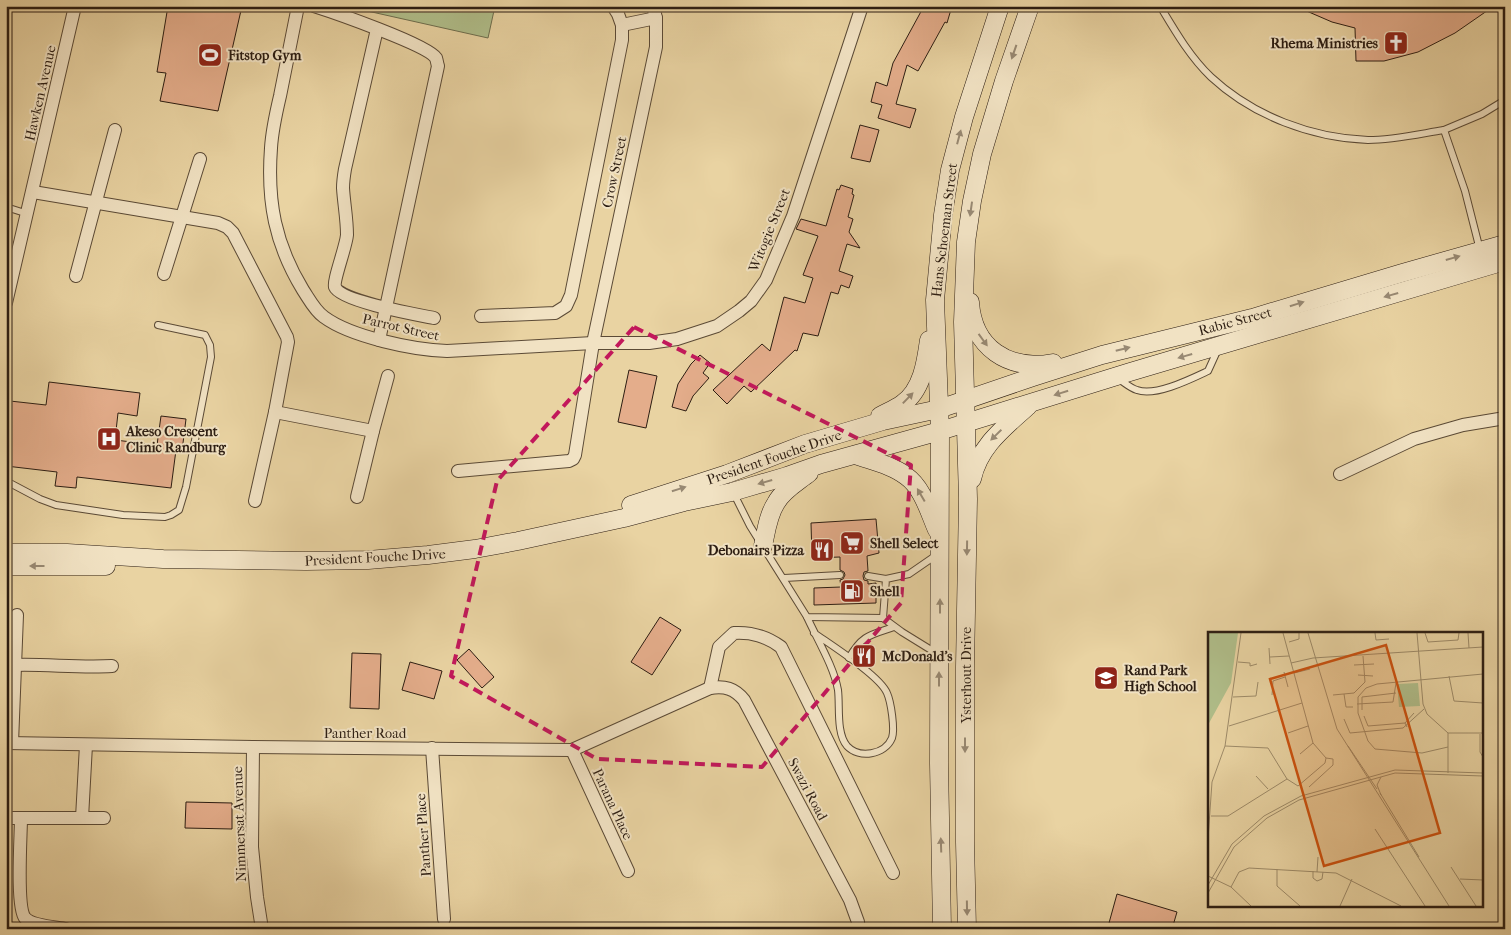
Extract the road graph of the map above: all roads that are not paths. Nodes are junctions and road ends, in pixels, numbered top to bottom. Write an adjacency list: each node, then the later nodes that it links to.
1 (74, 6): 16 (street, Hawken Avenue)
2 (298, 6): 33 (street, Parrot Street)
3 (314, 6): 11 (street)
4 (613, 6): 10 (street)
5 (862, 6): 34 (street, Witogie Street)
6 (1000, 6): 27 (street, Hans Schoeman Street, one-way to 6)
7 (1030, 6): 21 (street, Hans Schoeman Street, one-way to 21)
8 (1160, 6): 14 (lane)
9 (654, 12): 10 (street); 34 (street, Crow Street)
10 (622, 25): 30 (street)
11 (377, 29): 29 (street); 29 (street)
12 (1505, 100): 14 (lane)
13 (115, 130): 17 (street)
14 (1444, 130): 23 (lane)
15 (200, 159): 20 (street)
16 (32, 192): 17 (street); 19 (street, Hawken Avenue)
17 (95, 203): 20 (street); 26 (street)
18 (6, 207): 19 (lane)
19 (28, 214): 28 (street, Hawken Avenue)
20 (183, 217): 25 (street); 42 (street)
21 (966, 242): 36 (street, one-way to 36); 39 (street, Hans Schoeman Street)
22 (1505, 244): 23 (street, Rabie Street)
23 (1480, 251): 36 (street, Rabie Street, one-way to 23)
24 (1505, 261): 35 (street, Rabie Street, one-way to 35)
25 (164, 274)
26 (76, 276)
27 (935, 300): 41 (street, Hans Schoeman Street); 47 (street, one-way to 27)
28 (6, 303)
29 (386, 309): 31 (street); 33 (street)
30 (481, 316)
31 (434, 318)
32 (158, 324): 53 (lane)
33 (379, 340): 34 (street, Parrot Street)
34 (592, 343): 50 (street, Crow Street)
35 (1220, 346): 38 (street, Rabie Street, one-way to 38); 38 (lane)
36 (1102, 355): 39 (street, Rabie Street)
37 (388, 376): 45 (street)
38 (1115, 377): 40 (street, Rabie Street, one-way to 40)
39 (965, 400): 41 (street, President Fouche Drive); 44 (street, Hans Schoeman Street)
40 (1032, 402): 44 (street, Rabie Street); 56 (street, one-way to 56)
41 (939, 409): 46 (street, Hans Schoeman Street); 47 (street, President Fouche Drive)
42 (275, 412): 45 (street); 57 (street)
43 (1505, 418): 52 (street)
44 (967, 422): 46 (street, President Fouche Drive); 56 (street, Ysterhout Drive)
45 (374, 431): 55 (street)
46 (940, 431): 48 (street, President Fouche Drive); 60 (street, Ysterhout Drive)
47 (851, 432): 51 (street, President Fouche Drive)
48 (855, 455): 49 (street, President Fouche Drive); 60 (street, one-way to 48)
49 (821, 464): 54 (street, President Fouche Drive, one-way to 54); 59 (street)
50 (458, 471)
51 (727, 474): 54 (lane); 58 (street, President Fouche Drive, one-way to 51)
52 (1340, 474)
53 (6, 481)
54 (732, 492): 58 (street, President Fouche Drive); 59 (lane)
55 (357, 497)
56 (968, 499): 94 (street, Ysterhout Drive, one-way to 94)
57 (255, 501)
58 (585, 526): 62 (street, President Fouche Drive)
59 (764, 546): 66 (lane)
60 (940, 546): 67 (lane); 73 (street, Ysterhout Drive, one-way to 60)
61 (6, 553): 62 (street, President Fouche Drive)
62 (163, 559): 63 (street, President Fouche Drive, one-way to 63)
63 (6, 566)
64 (840, 575): 66 (lane)
65 (868, 576): 67 (lane)
66 (784, 578): 69 (lane)
67 (886, 578): 70 (lane)
68 (17, 616): 75 (street)
69 (807, 617): 70 (lane); 72 (lane)
70 (883, 618): 71 (lane)
71 (894, 627): 73 (lane); 74 (lane)
72 (814, 634): 74 (lane); 74 (lane)
73 (939, 655): 93 (street, Ysterhout Drive, one-way to 73)
74 (849, 658)
75 (15, 665): 76 (street); 78 (street)
76 (112, 666)
77 (710, 688): 82 (street, Panther Road); 88 (street); 92 (street, Swazi Road)
78 (9, 743): 79 (street, Panther Road)
79 (86, 745): 80 (street, Panther Road); 85 (street)
80 (253, 747): 81 (street, Panther Road); 91 (street, Nimmersat Avenue)
81 (432, 748): 82 (street, Panther Road); 89 (street, Panther Place)
82 (572, 750): 87 (street, Parana Place)
83 (6, 818): 84 (street)
84 (21, 818): 85 (street); 90 (street)
85 (82, 818): 86 (street)
86 (104, 818)
87 (628, 870)
88 (894, 873)
89 (444, 919)
90 (66, 929)
91 (262, 929)
92 (859, 929)
93 (942, 929)
94 (967, 929)

